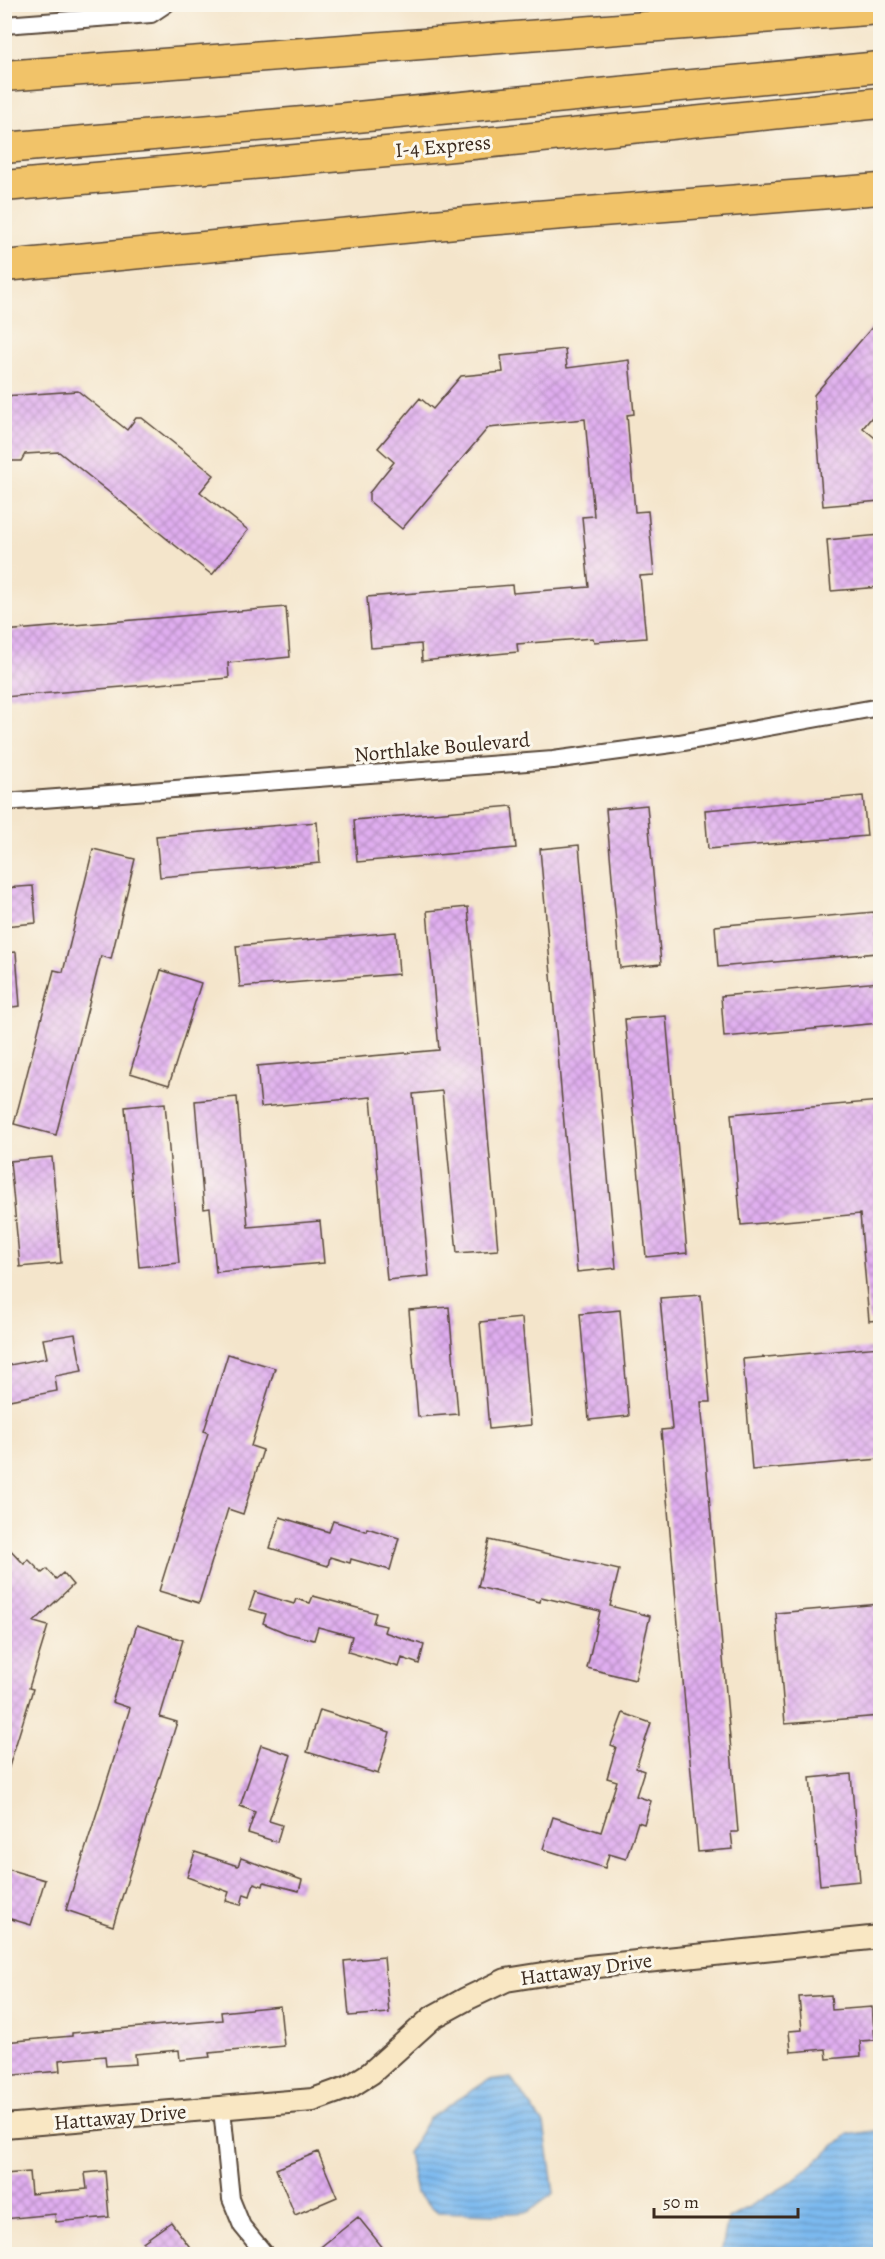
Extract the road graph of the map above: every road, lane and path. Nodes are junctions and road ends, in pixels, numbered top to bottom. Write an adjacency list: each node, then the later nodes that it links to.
1 (166, 4): 3 (street)
2 (880, 9): 5 (highway)
3 (4, 25)
4 (880, 67): 7 (highway, I-4 Express)
5 (4, 76)
6 (880, 103): 8 (highway, I-4 Express)
7 (4, 148)
8 (4, 186)
9 (880, 189): 10 (highway)
10 (4, 266)
11 (880, 707): 12 (street, Northlake Boulevard)
12 (4, 802)
13 (880, 1937): 14 (street, Hattaway Drive)
14 (222, 2109): 15 (street, Hattaway Drive); 16 (street)
15 (4, 2126)
16 (265, 2254)

